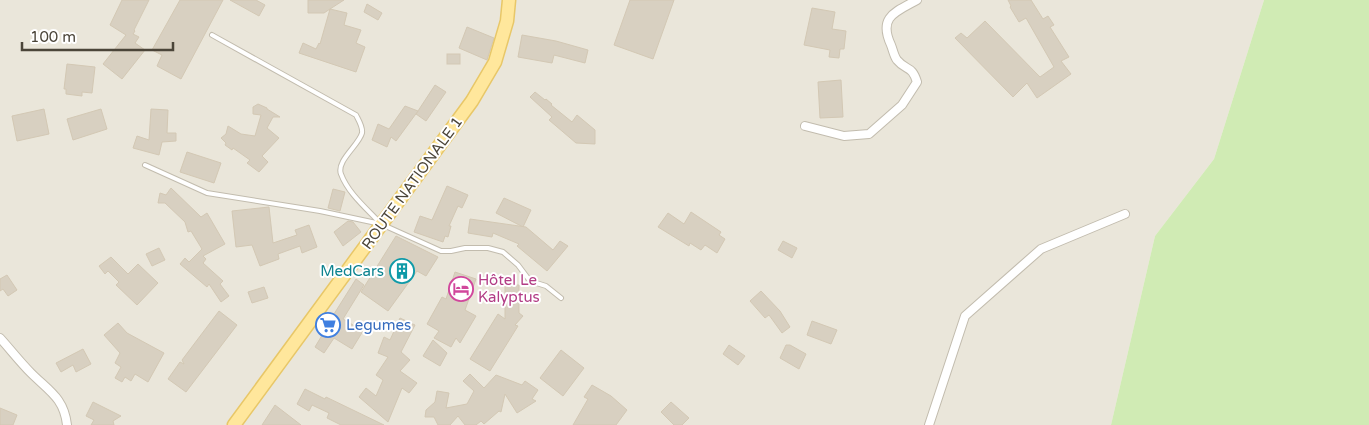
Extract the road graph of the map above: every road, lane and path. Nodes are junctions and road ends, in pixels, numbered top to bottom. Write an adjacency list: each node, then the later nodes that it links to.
1 (509, 0): 7 (main road, ROUTE NATIONALE 1)
2 (917, 0): 4 (street)
3 (212, 35): 7 (lane)
4 (805, 126)
5 (145, 165): 7 (lane)
6 (1125, 214): 12 (street)
7 (381, 224): 8 (lane); 11 (main road, ROUTE NATIONALE 1)
8 (561, 298)
9 (0, 338): 10 (street)
10 (67, 425)
11 (234, 425)
12 (929, 425)

